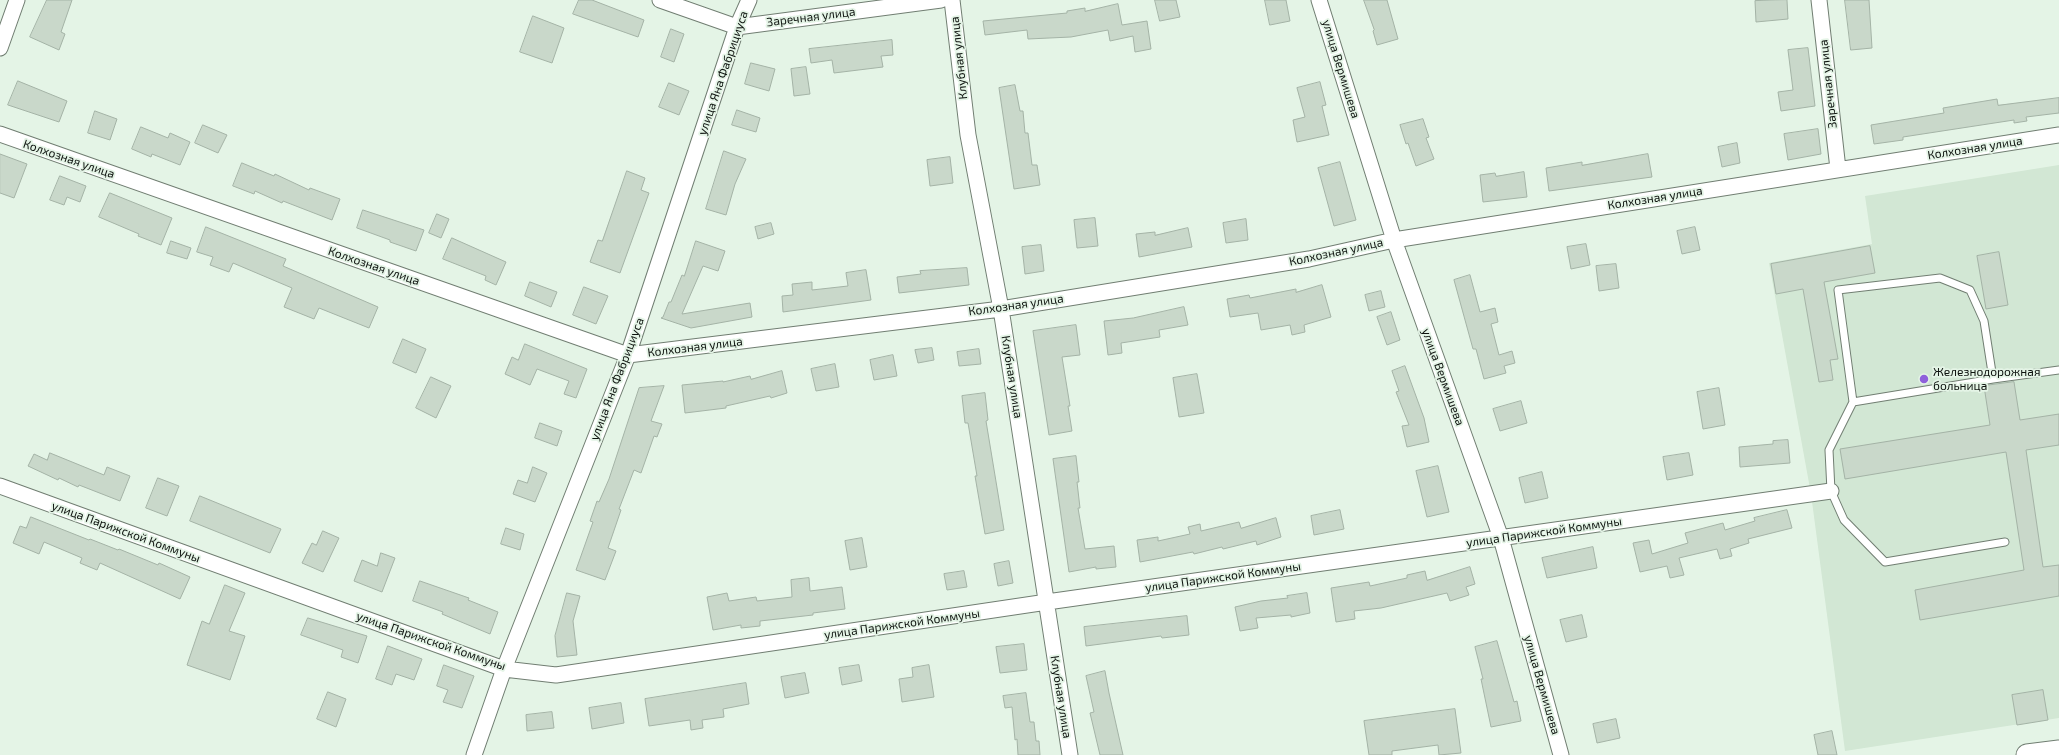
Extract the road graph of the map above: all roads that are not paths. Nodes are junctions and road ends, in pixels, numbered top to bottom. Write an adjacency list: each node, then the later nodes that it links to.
1 (17, 0): 9 (street)
2 (660, 0): 8 (street, Заречная улица)
3 (749, 0): 8 (street, улица Яна Фабрициуса)
4 (941, 0): 8 (street, Заречная улица)
5 (952, 0): 14 (street, Клубная улица)
6 (1319, 0): 13 (street, улица Вермишева)
7 (1819, 0): 12 (street, Заречная улица)
8 (737, 27): 15 (street, улица Яна Фабрициуса)
9 (0, 48)
10 (0, 134): 15 (street, Колхозная улица)
11 (2059, 135): 12 (street, Колхозная улица)
12 (1838, 169): 13 (street, Колхозная улица)
13 (1394, 240): 14 (street, Колхозная улица); 21 (street, улица Вермишева)
14 (1001, 308): 15 (street, Колхозная улица); 23 (street, Клубная улица)
15 (628, 355): 24 (street, улица Яна Фабрициуса)
16 (2059, 370): 17 (lane)
17 (1993, 379): 18 (lane); 18 (lane)
18 (1853, 402): 20 (lane)
19 (0, 486): 24 (street, улица Парижской Коммуны)
20 (1831, 491): 21 (street, улица Парижской Коммуны); 22 (lane)
21 (1501, 538): 23 (street, улица Парижской Коммуны); 28 (street, улица Вермишева)
22 (2005, 542)
23 (1047, 602): 24 (street, улица Парижской Коммуны); 27 (street, Клубная улица)
24 (504, 669): 26 (street, улица Яна Фабрициуса)
25 (2059, 751): 29 (street)
26 (474, 755)
27 (1070, 755)
28 (1561, 755)
29 (2027, 755)

